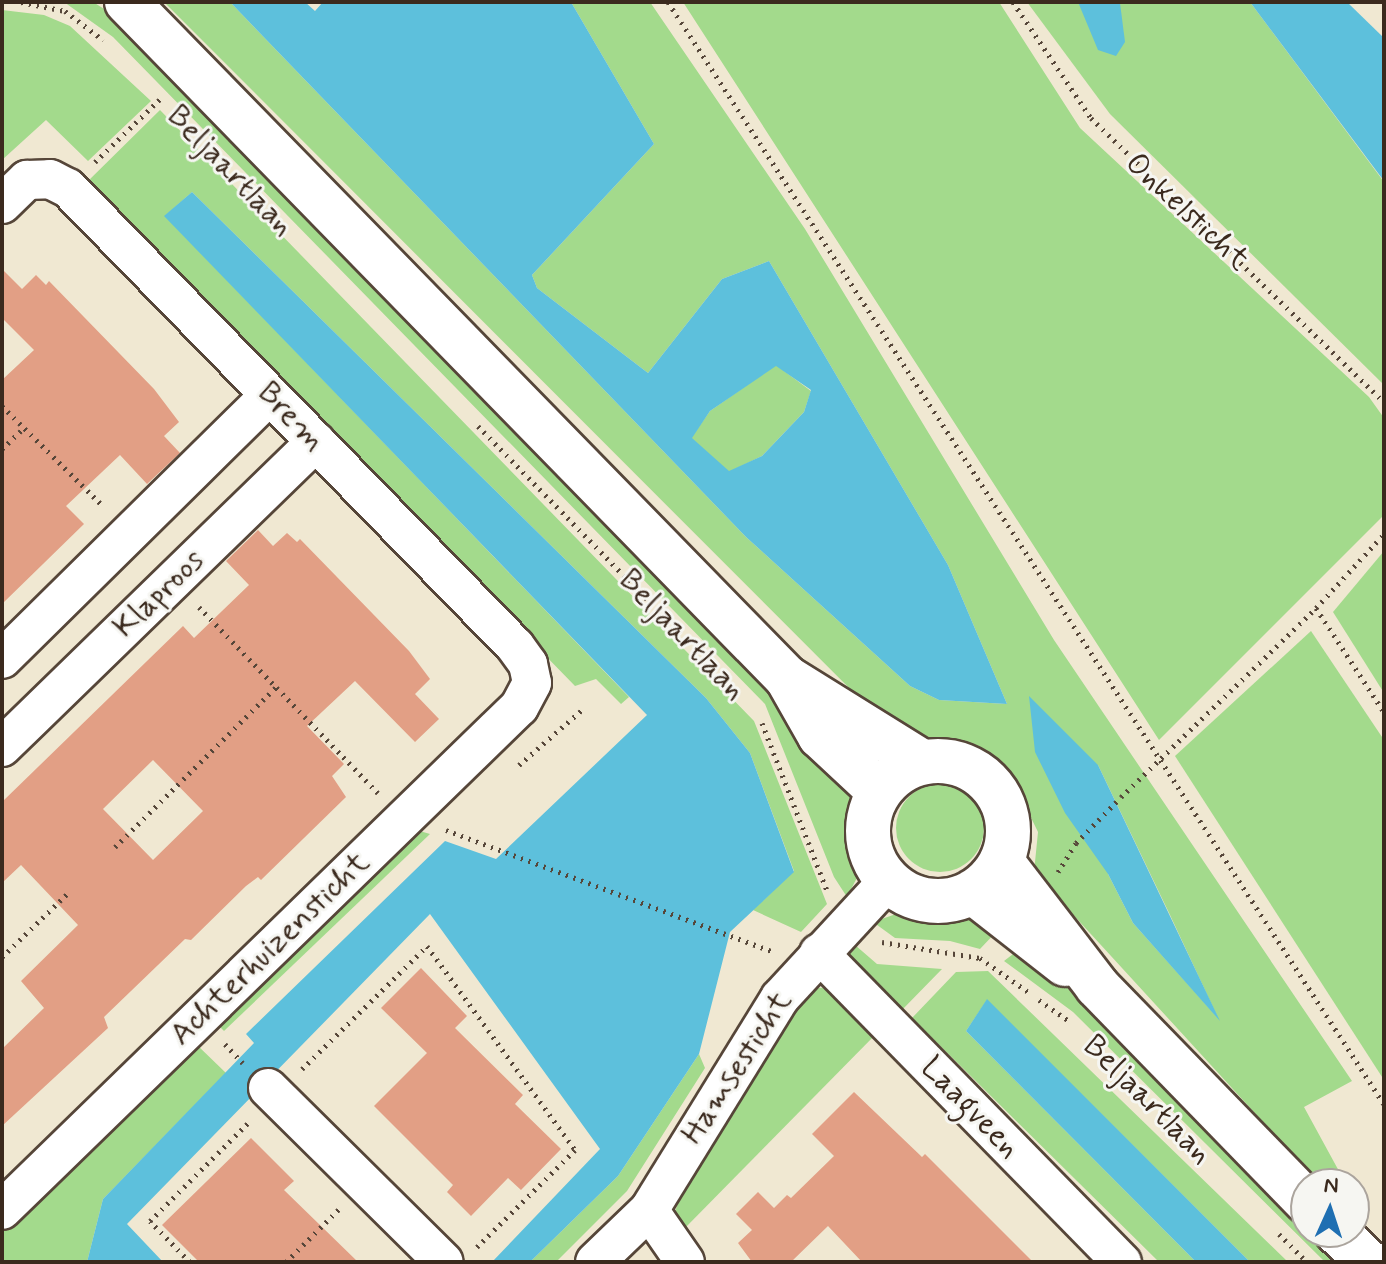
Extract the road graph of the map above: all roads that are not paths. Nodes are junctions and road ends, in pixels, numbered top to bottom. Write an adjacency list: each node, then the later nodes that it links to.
1 (127, 2): 6 (street, Beljaartlaan)
2 (15, 192): 3 (street, Brem)
3 (270, 395): 4 (street, Brem); 5 (street, Klaproos)
4 (316, 442): 7 (street, Brem); 8 (street, Klaproos)
5 (2, 659)
6 (787, 678): 9 (street, Beljaartlaan); 10 (street, Beljaartlaan)
7 (532, 683): 15 (street, Achterhuizensticht)
8 (2, 747)
9 (922, 762): 10 (street); 11 (street)
10 (879, 791): 12 (street)
11 (987, 877): 12 (street); 17 (street, Beljaartlaan)
12 (888, 881): 13 (street, Hamsesticht)
13 (819, 953): 16 (street, Hamsesticht); 22 (street, Laagveen)
14 (272, 1091): 19 (street)
15 (2, 1210)
16 (649, 1210): 20 (street, Hamsesticht); 21 (street)
17 (1290, 1215)
18 (1354, 1248): 23 (street)
19 (459, 1256)
20 (595, 1262)
21 (685, 1262)
22 (1122, 1262)
23 (1368, 1262)

